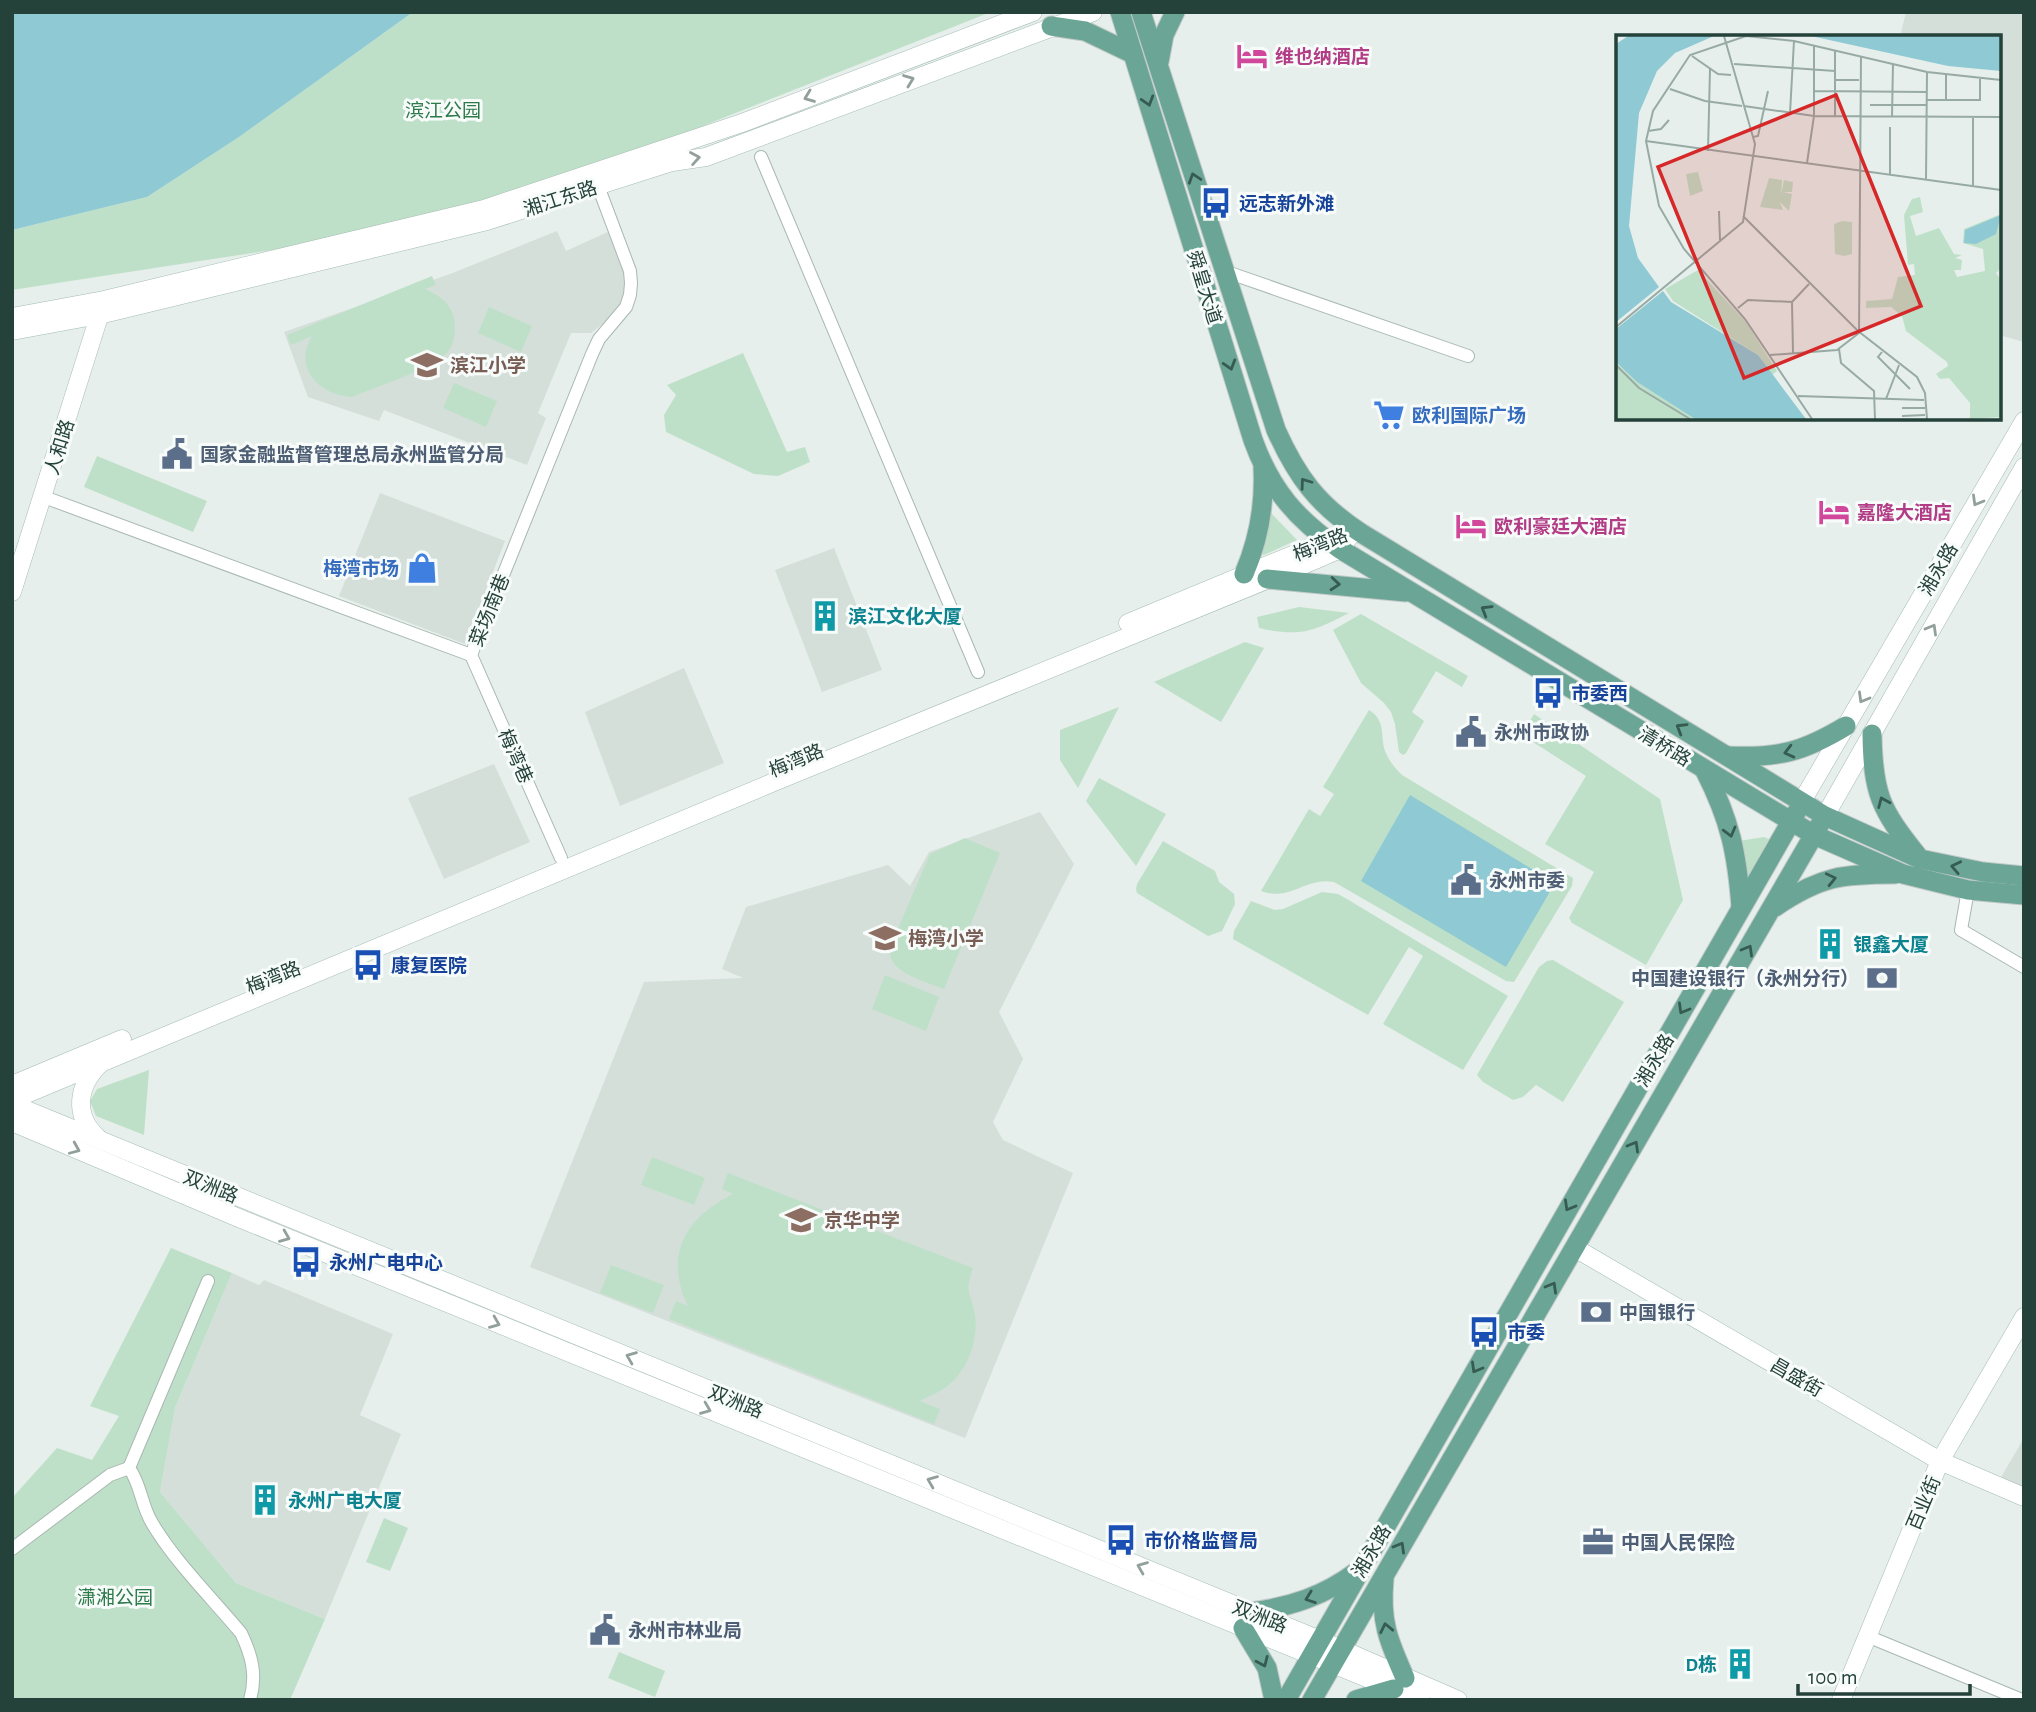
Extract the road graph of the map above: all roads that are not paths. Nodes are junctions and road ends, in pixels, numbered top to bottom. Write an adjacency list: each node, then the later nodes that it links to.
1 (1033, 12): 6 (main road, 湘江东路)
2 (1093, 12): 7 (main road, 湘江东路)
3 (1120, 12): 9 (main road, 舜皇大道)
4 (1141, 12): 10 (main road, 舜皇大道)
5 (1175, 12): 10 (main road)
6 (1011, 21): 8 (main road); 14 (main road, 湘江东路, one-way to 14)
7 (1051, 26): 8 (main road, 湘江东路); 9 (main road)
8 (1018, 38): 12 (main road, 湘江东路, one-way to 8)
9 (1133, 54): 20 (main road, 舜皇大道, one-way to 20)
10 (1159, 67): 13 (main road, 舜皇大道, one-way to 10)
11 (761, 157): 29 (street)
12 (598, 186): 14 (main road, 湘江东路); 28 (street, 菜场南巷)
13 (1224, 271): 17 (street); 23 (main road, 舜皇大道, one-way to 13)
14 (102, 307): 15 (main road, 湘江东路); 16 (main road, 湘江东路); 22 (main road, 人和路)
15 (12, 317)
16 (12, 331)
17 (1468, 356)
18 (2024, 421): 19 (main road, 湘永路)
19 (2000, 463): 21 (main road); 30 (main road, 湘永路, one-way to 30)
20 (1263, 467): 24 (main road, 舜皇大道); 25 (main road)
21 (2023, 471): 31 (main road, 湘永路, one-way to 21)
22 (44, 497): 26 (main road, 人和路); 28 (street, 菜场南巷)
23 (1355, 529): 24 (main road, 梅湾路); 32 (main road, 清桥路, one-way to 23)
24 (1334, 545): 25 (main road, 梅湾路); 27 (main road, 清桥路)
25 (1256, 576): 27 (main road, one-way to 27); 39 (main road, 梅湾路); 47 (main road, 梅湾路)
26 (12, 592)
27 (1413, 593): 33 (main road, 清桥路)
28 (471, 655): 39 (street, 梅湾巷)
29 (978, 672)
30 (1846, 726): 32 (main road, one-way to 32); 34 (main road, 湘永路)
31 (1872, 734): 35 (main road, 湘永路); 38 (main road, one-way to 31)
32 (1723, 754): 33 (main road); 34 (main road, 清桥路)
33 (1706, 770): 36 (main road, 清桥路); 44 (main road, one-way to 44)
34 (1801, 803): 35 (main road, 清桥路); 36 (main road, 湘永路)
35 (1825, 816): 37 (main road, 湘永路); 38 (main road, 清桥路)
36 (1790, 822): 37 (main road, 清桥路); 44 (main road, 湘永路)
37 (1814, 835): 40 (main road, 清桥路); 45 (main road, 湘永路)
38 (1916, 857): 40 (main road); 41 (main road, 清桥路, one-way to 38)
39 (561, 858): 48 (main road, 梅湾路)
40 (1903, 874): 42 (main road, 清桥路); 45 (main road, one-way to 40)
41 (2024, 876)
42 (1968, 890): 43 (main road, 清桥路); 46 (street)
43 (2024, 895)
44 (1741, 907): 59 (main road, 湘永路, one-way to 59)
45 (1771, 910): 54 (main road, 湘永路, one-way to 45)
46 (2024, 967)
47 (105, 1060): 49 (main road, 梅湾路); 51 (main road)
48 (12, 1085)
49 (12, 1102): 51 (main road, 双洲路)
50 (12, 1122): 53 (main road, 双洲路, one-way to 53)
51 (101, 1140): 52 (main road, 双洲路)
52 (152, 1161): 53 (main road); 65 (main road, 双洲路, one-way to 52)
53 (144, 1178): 65 (main road, 双洲路, one-way to 65)
54 (1575, 1248): 57 (main road, 昌盛街); 61 (main road, 湘永路, one-way to 54)
55 (208, 1281): 58 (street)
56 (2024, 1317): 57 (main road, 百业街)
57 (1940, 1461): 60 (main road, 昌盛街); 67 (main road, 百业街)
58 (129, 1468): 62 (street); 71 (street)
59 (1404, 1494): 61 (main road); 63 (main road, 湘永路)
60 (2024, 1497)
61 (1424, 1506): 64 (main road, 湘永路, one-way to 61)
62 (12, 1549)
63 (1362, 1567): 66 (main road, one-way to 66); 68 (main road, 湘永路)
64 (1384, 1575): 69 (main road, 湘永路); 70 (main road, one-way to 64)
65 (1185, 1594): 66 (main road, 双洲路)
66 (1247, 1620): 68 (main road, 双洲路); 72 (main road, one-way to 72)
67 (1867, 1636): 78 (main road, 百业街); 79 (street)
68 (1316, 1648): 69 (main road, 双洲路); 73 (main road, 湘永路)
69 (1337, 1656): 70 (main road, 双洲路); 74 (main road, 湘永路)
70 (1400, 1684): 75 (main road); 76 (main road, 双洲路); 77 (main road, 双洲路)
71 (250, 1700)
72 (1274, 1700)
73 (1286, 1700)
74 (1312, 1700)
75 (1356, 1700)
76 (1421, 1700)
77 (1458, 1700)
78 (1841, 1700)
79 (2022, 1700)

